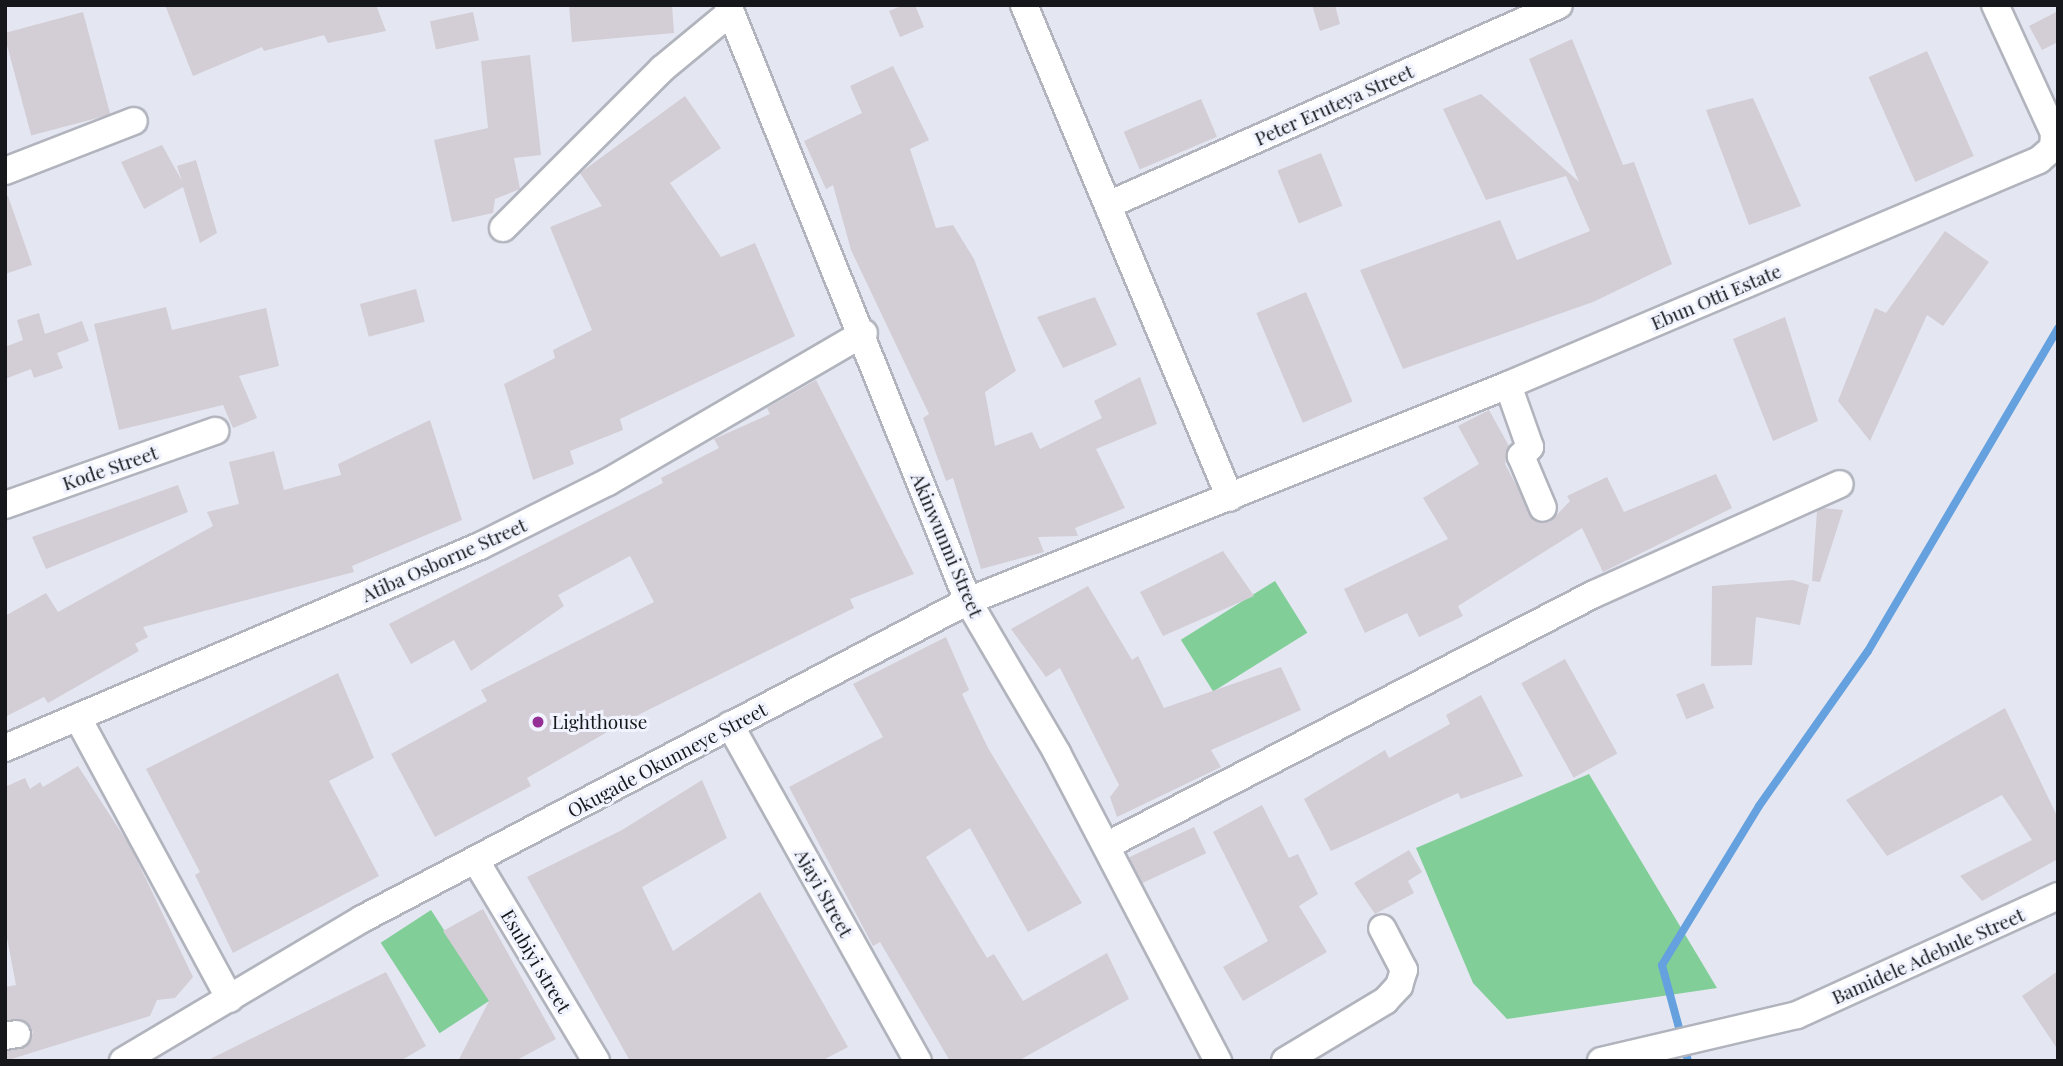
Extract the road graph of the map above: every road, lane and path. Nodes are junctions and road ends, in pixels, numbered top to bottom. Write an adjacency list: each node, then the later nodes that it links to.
1 (1024, 5): 7 (street)
2 (1559, 5): 7 (street, Peter Eruteya Street)
3 (1996, 5): 10 (street, Ebun Otti Estate)
4 (730, 9): 8 (street); 9 (street, Akinwunmi Street)
5 (134, 121): 6 (street)
6 (5, 171)
7 (1108, 205): 13 (street)
8 (503, 228)
9 (864, 333): 16 (street, Akinwunmi Street); 17 (street, Atiba Osborne Street)
10 (1508, 385): 13 (street, Ebun Otti Estate); 15 (street)
11 (215, 431): 14 (street, Kode Street)
12 (1840, 484): 20 (street)
13 (1230, 498): 16 (street, Okugade Okunneye Street)
14 (5, 505)
15 (1543, 508)
16 (968, 601): 18 (street, Okugade Okunneye Street); 20 (street, Akinwunmi Street)
17 (79, 720): 19 (street, Atiba Osborne Street); 24 (street)
18 (730, 725): 21 (street, Okugade Okunneye Street); 27 (street, Ajayi Street)
19 (5, 748)
20 (1106, 846): 28 (street, Akinwunmi Street)
21 (476, 861): 24 (street, Okugade Okunneye Street); 26 (street, Esubiyi street)
22 (2058, 896): 30 (street, Bamidele Adebule Street)
23 (1382, 928): 29 (street)
24 (230, 999): 25 (street, Okugade Okunneye Street)
25 (123, 1061)
26 (596, 1061)
27 (918, 1061)
28 (1219, 1061)
29 (1285, 1061)
30 (1601, 1061)

